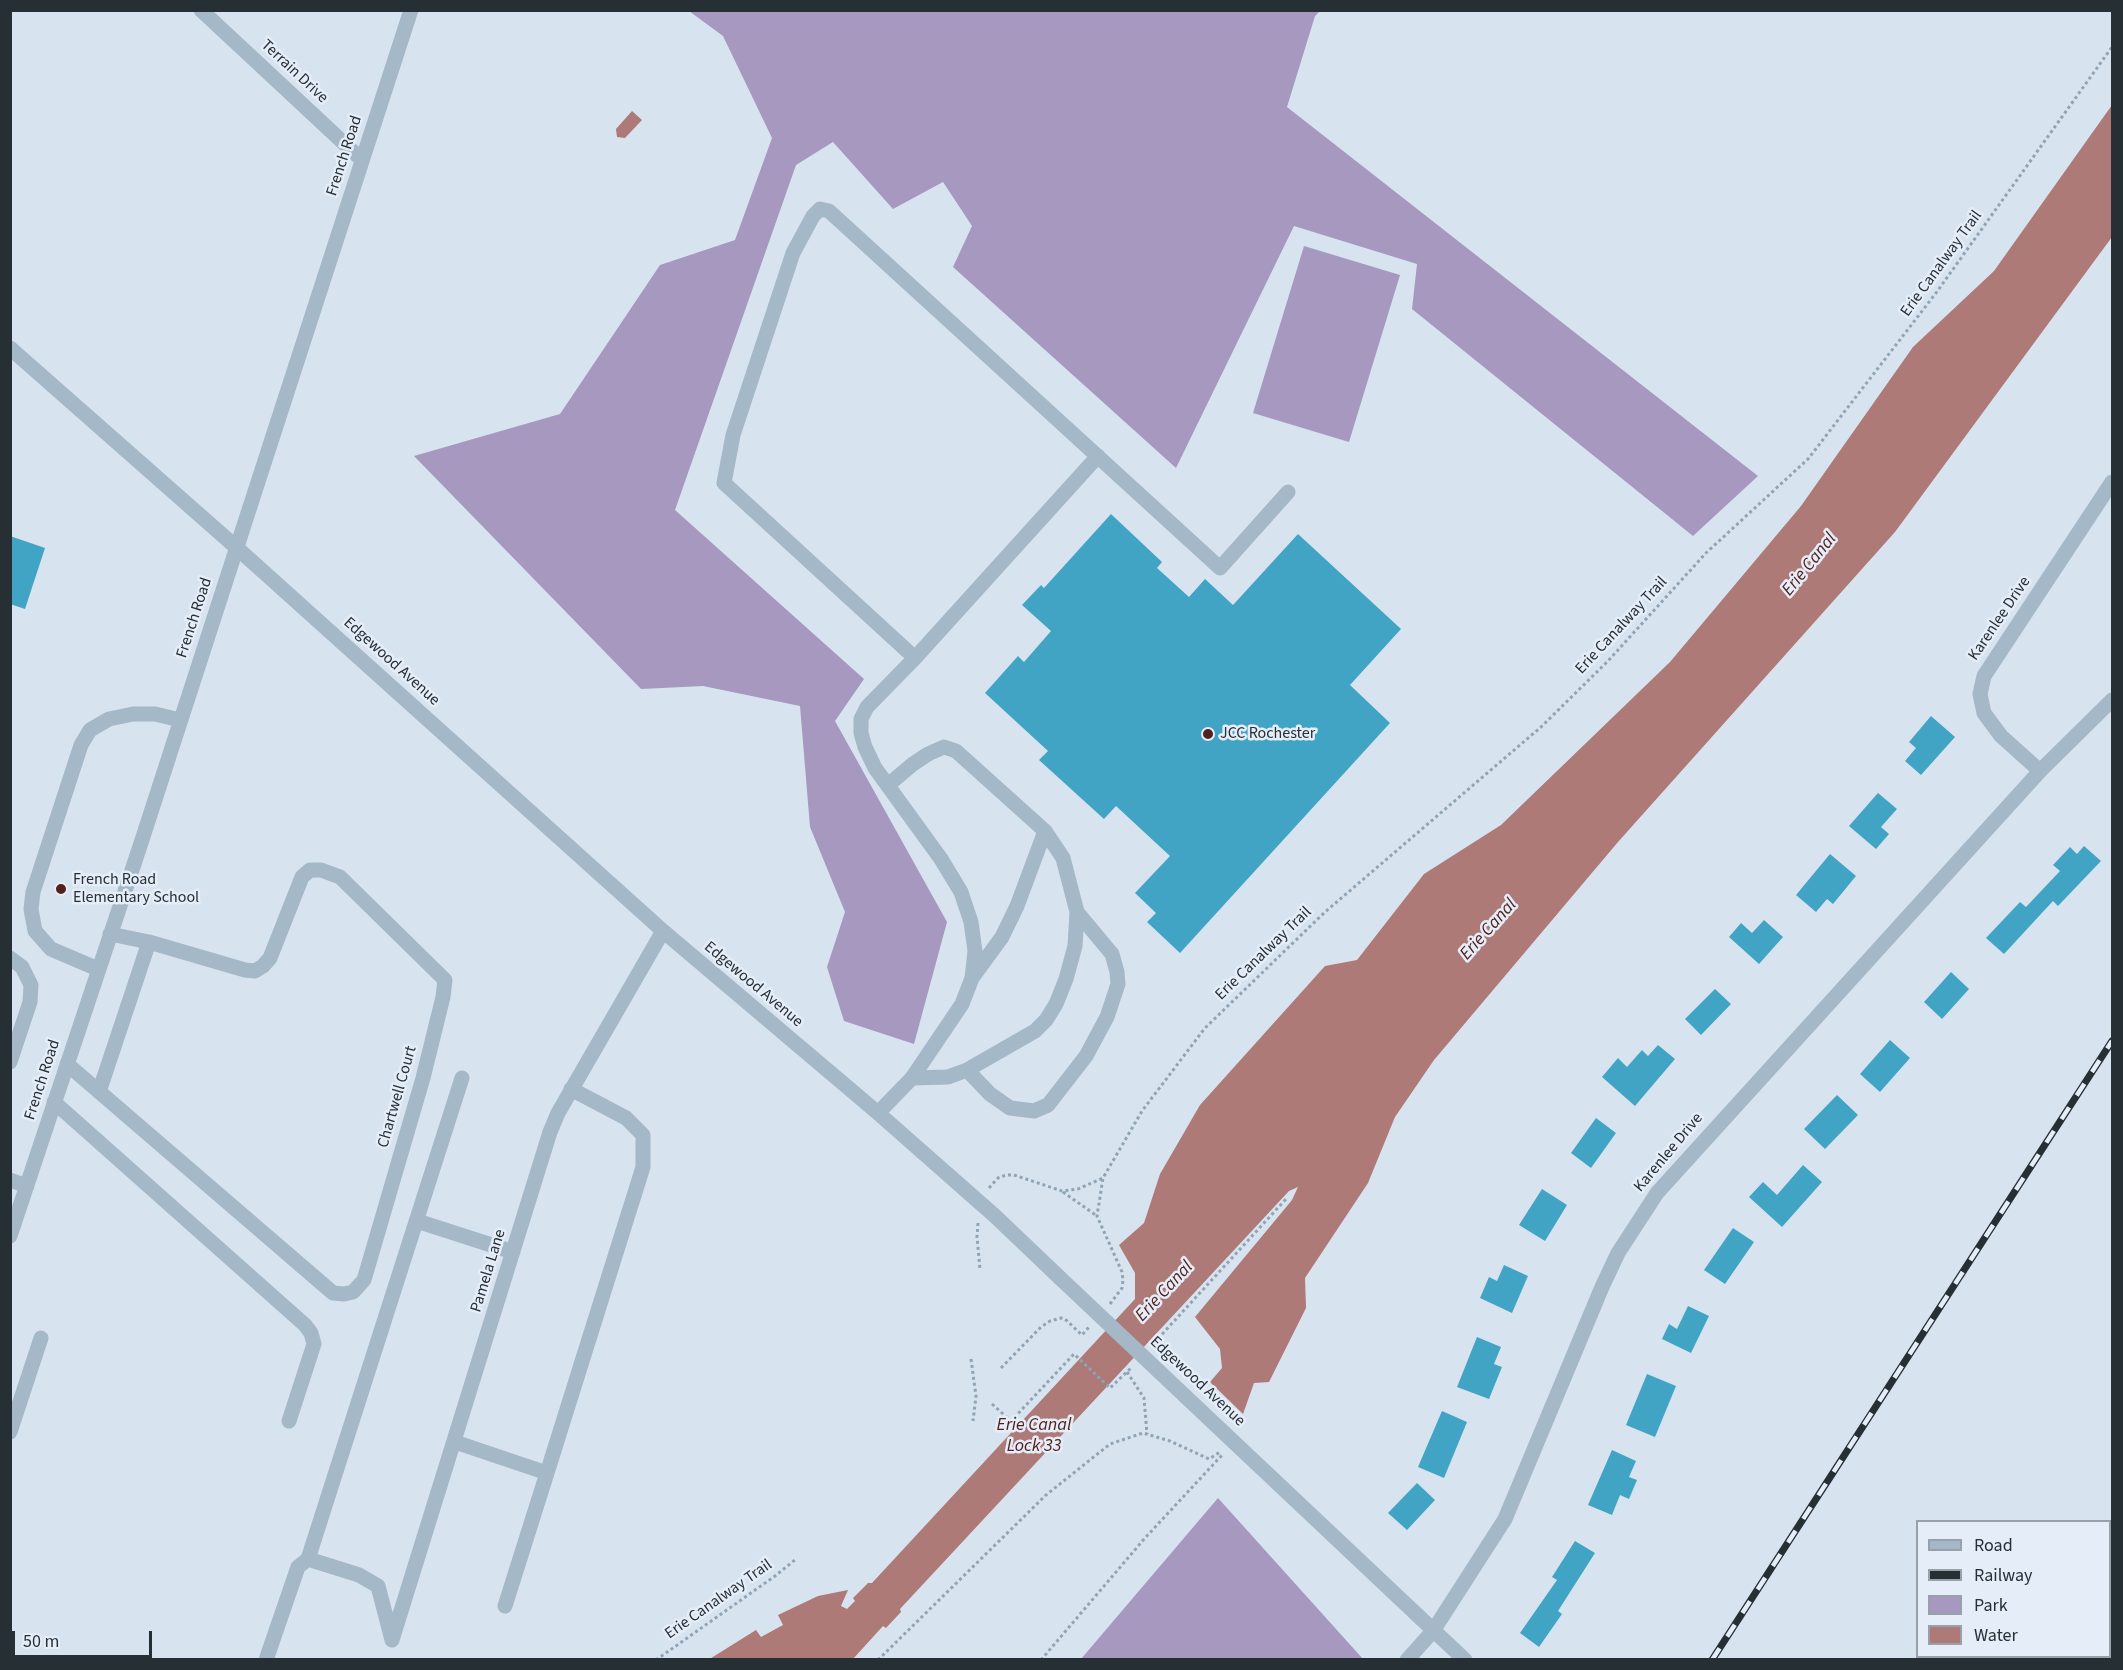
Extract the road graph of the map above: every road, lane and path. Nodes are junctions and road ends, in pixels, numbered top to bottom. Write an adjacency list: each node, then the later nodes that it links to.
1 (201, 10): 4 (street, Terrain Drive)
2 (411, 10): 4 (street, French Road)
3 (2112, 47): 32 (path, Erie Canalway Trail)
4 (363, 160): 9 (street, French Road)
5 (10, 348): 9 (street, Edgewood Avenue)
6 (1098, 456): 8 (street); 10 (street); 10 (street)
7 (2112, 482): 13 (street, Karenlee Drive)
8 (1288, 492)
9 (237, 548): 12 (street, French Road); 17 (street, Edgewood Avenue)
10 (915, 658): 14 (street)
11 (2112, 699): 13 (street, Karenlee Drive)
12 (180, 720): 18 (street, French Road); 21 (street)
13 (2040, 771): 64 (street, Karenlee Drive)
14 (888, 785): 15 (street); 22 (street)
15 (1045, 831): 16 (street); 22 (street)
16 (1077, 912): 25 (street); 25 (street)
17 (663, 931): 28 (street, Pamela Lane); 31 (street, Edgewood Avenue)
18 (110, 934): 19 (street, Chartwell Court); 21 (street, French Road)
19 (149, 942): 29 (street); 29 (street, Chartwell Court)
20 (10, 958): 23 (street)
21 (98, 969): 24 (street, French Road)
22 (972, 978): 27 (street)
23 (10, 1062)
24 (67, 1064): 29 (street, Chartwell Court); 30 (street, French Road)
25 (968, 1070): 27 (street)
26 (462, 1078): 39 (street)
27 (912, 1078): 31 (street)
28 (572, 1089): 42 (street, Pamela Lane); 60 (street)
29 (99, 1092)
30 (54, 1102): 34 (street, French Road); 54 (street)
31 (878, 1113): 59 (street, Edgewood Avenue, bridge)
32 (1103, 1178): 36 (path); 38 (path, Erie Canalway Trail)
33 (10, 1180): 34 (street)
34 (27, 1186): 41 (street, French Road)
35 (990, 1186): 36 (path)
36 (1062, 1191): 38 (path)
37 (1286, 1199): 47 (path)
38 (1097, 1216): 44 (path)
39 (417, 1221): 42 (street); 61 (street)
40 (978, 1224): 43 (path)
41 (10, 1236)
42 (513, 1252): 58 (street, Pamela Lane)
43 (980, 1269)
44 (1104, 1311)
45 (1089, 1327): 50 (path)
46 (41, 1338): 52 (street)
47 (1151, 1346)
48 (971, 1359): 55 (path)
49 (1135, 1363): 51 (path)
50 (1001, 1368)
51 (1127, 1372): 53 (path); 57 (path)
52 (16, 1394): 56 (street)
53 (992, 1404)
54 (289, 1421)
55 (973, 1421)
56 (10, 1432)
57 (1147, 1434): 59 (path); 67 (path)
58 (455, 1442): 60 (street); 61 (street, Pamela Lane)
59 (1234, 1442): 64 (street, Edgewood Avenue); 68 (path)
60 (547, 1473): 63 (street)
61 (308, 1559): 65 (street)
62 (796, 1559): 66 (path, Erie Canalway Trail)
63 (505, 1606)
64 (1433, 1631): 69 (street, Karenlee Drive); 70 (street, Edgewood Avenue)
65 (266, 1659)
66 (656, 1659)
67 (878, 1659)
68 (1041, 1659)
69 (1407, 1659)
70 (1465, 1659)

